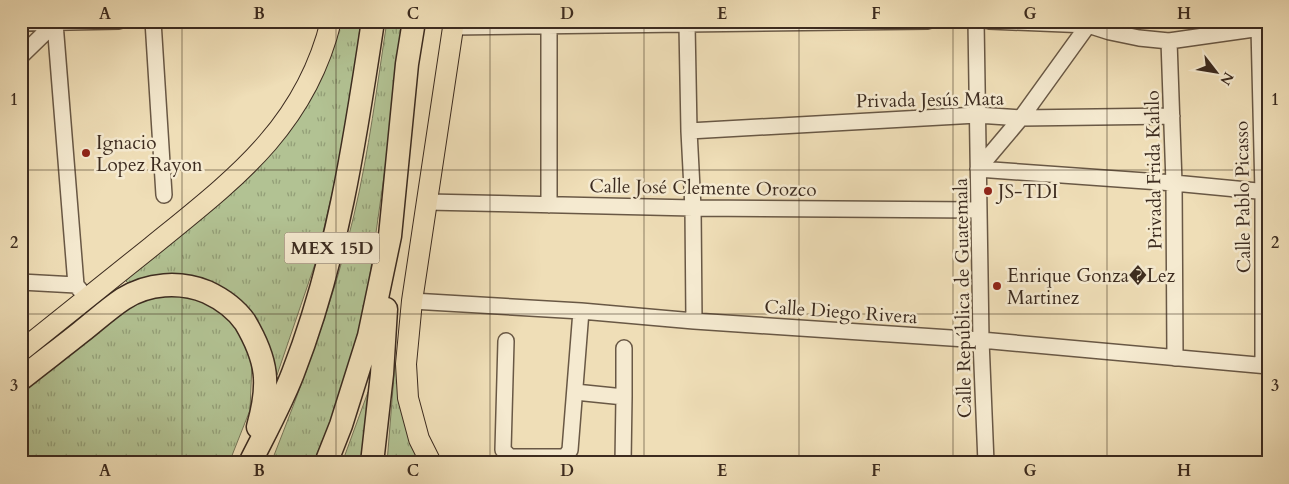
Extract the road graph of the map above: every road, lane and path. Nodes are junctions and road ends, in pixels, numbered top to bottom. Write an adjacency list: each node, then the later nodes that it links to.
1 (119, 21): 11 (street)
2 (154, 21): 28 (street)
3 (331, 21): 35 (main road)
4 (373, 21): 48 (highway, MEX 15D)
5 (414, 21): 33 (highway, MEX 15D)
6 (928, 21): 16 (street)
7 (976, 21): 21 (street)
8 (988, 21): 13 (street)
9 (1216, 21): 18 (street)
10 (21, 22): 11 (street)
11 (55, 23): 20 (street); 35 (street)
12 (609, 23): 15 (street); 16 (street)
13 (1090, 23): 19 (street); 23 (street, Calle República de Guatemala)
14 (453, 24): 15 (street); 29 (main road)
15 (549, 24): 30 (street)
16 (695, 24): 24 (street)
17 (1264, 27): 18 (street); 27 (street, Calle Pablo Picasso)
18 (1205, 36): 19 (street)
19 (1169, 41): 22 (street, Privada Frida Kahlo)
20 (21, 56)
21 (977, 115): 23 (street, Privada Jesús Mata); 24 (street, Privada Jesús Mata); 25 (street)
22 (1172, 116): 23 (street, Privada Jesús Mata); 26 (street, Privada Frida Kahlo)
23 (1021, 118): 25 (street, Calle República de Guatemala)
24 (689, 131): 31 (street)
25 (978, 169): 26 (street); 32 (street, Calle República de Guatemala)
26 (1174, 183): 27 (street); 43 (street, Privada Frida Kahlo)
27 (1266, 192): 44 (street, Calle Pablo Picasso)
28 (164, 196)
29 (427, 202): 30 (street, Calle José Clemente Orozco); 36 (main road)
30 (549, 205): 31 (street, Calle José Clemente Orozco)
31 (693, 208): 32 (street, Calle José Clemente Orozco); 38 (street)
32 (978, 210): 39 (street, Calle República de Guatemala)
33 (390, 236): 49 (highway, MEX 15D); 50 (highway)
34 (21, 282): 35 (street)
35 (81, 292): 42 (main road)
36 (412, 301): 37 (street, Calle Diego Rivera); 51 (main road)
37 (580, 311): 38 (street, Calle Diego Rivera); 46 (street)
38 (694, 321): 39 (street, Calle Diego Rivera)
39 (981, 340): 43 (street, Calle Diego Rivera); 53 (street, Calle República de Guatemala)
40 (506, 341): 46 (street)
41 (624, 348): 47 (street)
42 (21, 351)
43 (1175, 358): 44 (street, Calle Diego Rivera)
44 (1265, 365)
45 (21, 379): 48 (highway)
46 (575, 392): 47 (street)
47 (624, 397): 52 (street)
48 (250, 463)
49 (326, 463)
50 (372, 463)
51 (431, 463)
52 (623, 463)
53 (986, 463)

